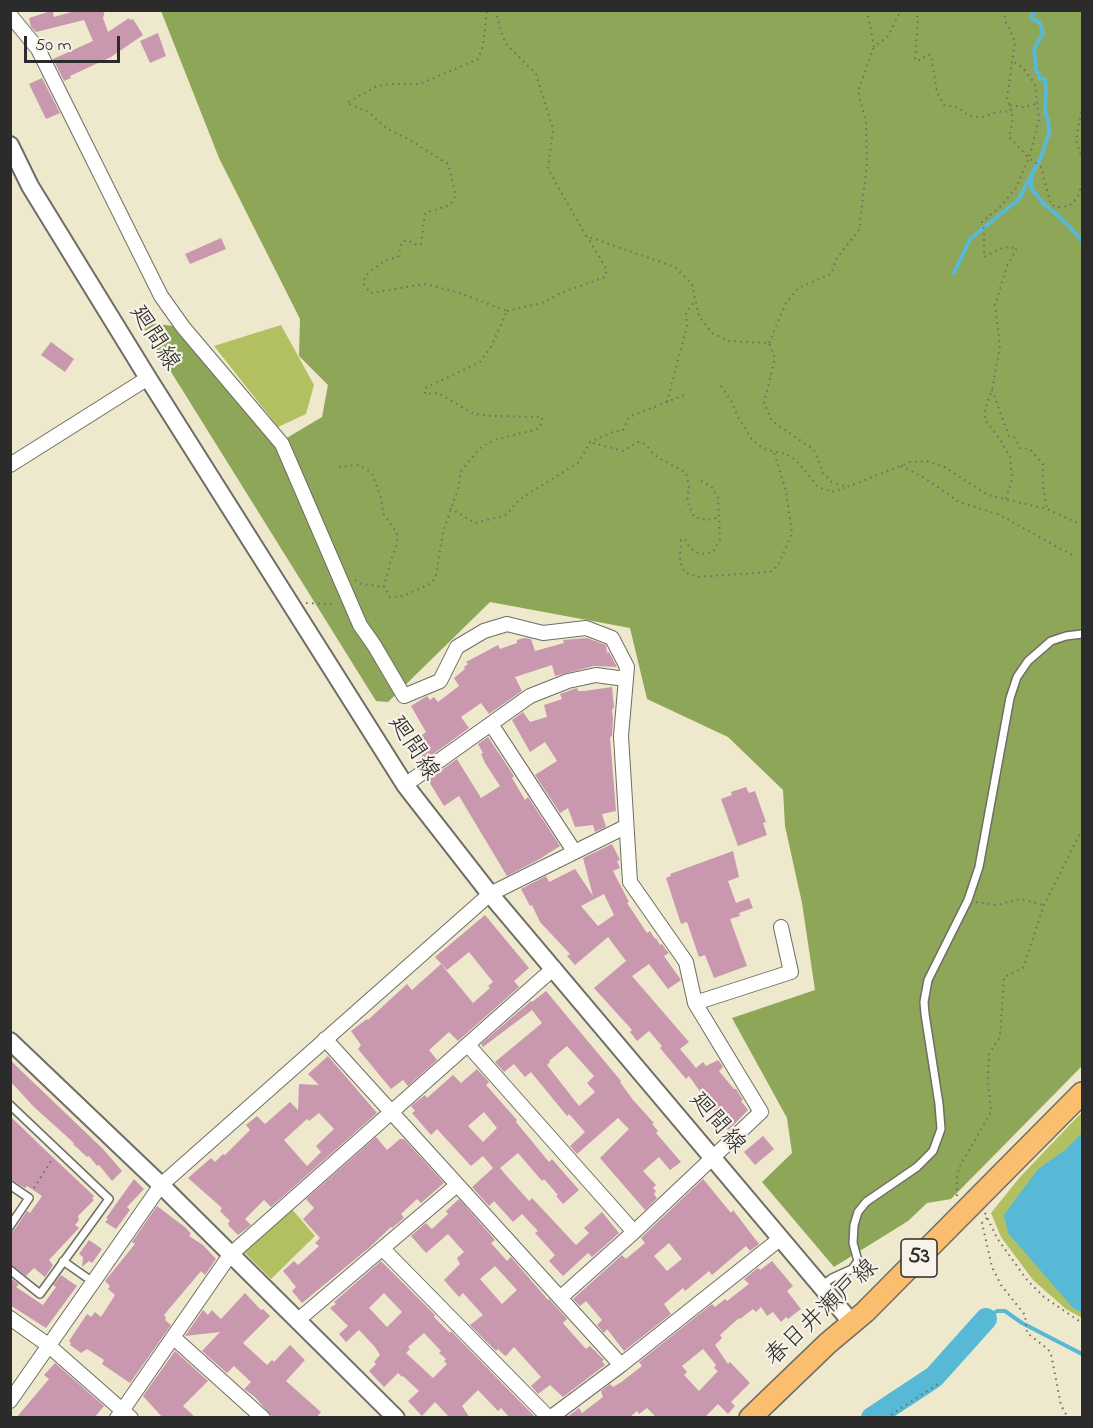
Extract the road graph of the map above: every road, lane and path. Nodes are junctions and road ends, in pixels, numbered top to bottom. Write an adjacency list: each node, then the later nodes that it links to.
1 (487, 10): 20 (path)
2 (495, 10): 18 (path)
3 (867, 10): 8 (path)
4 (901, 10): 8 (path)
5 (915, 10): 13 (path)
6 (1004, 10): 9 (path)
7 (10, 15): 40 (street)
8 (874, 47): 21 (path)
9 (1013, 61): 10 (path); 11 (path)
10 (1037, 104): 11 (path); 15 (path)
11 (1010, 105): 13 (path)
12 (1083, 105): 16 (path)
13 (1012, 111): 15 (path)
14 (10, 145): 22 (street, 廻間線)
15 (1029, 158): 17 (path); 24 (path)
16 (1083, 158)
17 (1083, 183)
18 (586, 236): 19 (path); 20 (path)
19 (695, 300): 21 (path); 26 (path)
20 (507, 311): 35 (path)
21 (769, 343): 33 (path)
22 (148, 378): 29 (street); 43 (street, 廻間線)
23 (721, 386): 28 (path)
24 (992, 390): 34 (path); 36 (path)
25 (687, 394): 26 (path)
26 (667, 402): 27 (path)
27 (590, 442): 35 (path); 37 (path)
28 (774, 452): 33 (path); 37 (path)
29 (10, 465)
30 (901, 466): 33 (path); 34 (path); 39 (path)
31 (339, 467): 41 (path)
32 (701, 481): 37 (path)
33 (847, 487)
34 (1006, 499): 36 (path)
35 (450, 508): 41 (path)
36 (1047, 509): 38 (path)
37 (719, 517)
38 (1083, 525)
39 (1072, 555)
40 (336, 567): 41 (path); 42 (street)
41 (384, 587)
42 (351, 604): 43 (path); 45 (street)
43 (295, 609): 47 (street, 廻間線)
44 (1083, 634): 52 (lane)
45 (624, 679): 46 (street); 48 (street)
46 (491, 724): 47 (street); 50 (street)
47 (405, 785): 51 (street, 廻間線)
48 (625, 827): 50 (street); 56 (street)
49 (1083, 830): 53 (path)
50 (574, 851): 51 (street)
51 (490, 894): 55 (street, 廻間線); 57 (street)
52 (968, 900): 53 (path); 79 (lane)
53 (1044, 905): 69 (path)
54 (781, 927): 56 (street)
55 (554, 968): 59 (street); 64 (street, 廻間線)
56 (695, 1003): 64 (street)
57 (325, 1039): 62 (street); 66 (street)
58 (10, 1041): 66 (street)
59 (468, 1045): 62 (street); 72 (street)
60 (1083, 1093): 69 (main road, 春日井瀬戸線 / 53)
61 (10, 1106): 63 (lane)
62 (391, 1113): 67 (street); 75 (street)
63 (59, 1151): 68 (path); 76 (lane)
64 (713, 1157): 72 (street); 73 (street, 廻間線)
65 (10, 1185): 68 (lane)
66 (161, 1185): 75 (street); 78 (street)
67 (457, 1185): 74 (street); 80 (street)
68 (27, 1196): 71 (lane)
69 (975, 1211): 70 (path); 83 (main road, 春日井瀬戸線 / 53)
70 (987, 1218): 84 (path); 96 (path)
71 (10, 1226)
72 (634, 1232): 80 (street)
73 (781, 1238): 79 (street, 廻間線); 87 (street)
74 (383, 1249): 82 (street); 93 (street)
75 (230, 1255): 82 (street); 85 (street)
76 (63, 1261): 77 (lane); 78 (lane)
77 (10, 1270)
78 (93, 1282): 86 (street)
79 (821, 1286): 83 (street, 廻間線)
80 (560, 1298): 87 (street)
81 (10, 1318): 86 (street)
82 (298, 1320): 92 (street)
83 (852, 1323): 94 (main road, 春日井瀬戸線 / 53)
84 (1083, 1323)
85 (174, 1337): 90 (street); 91 (street)
86 (48, 1346): 89 (street); 90 (street)
87 (621, 1365): 93 (street)
88 (938, 1384): 95 (path)
89 (10, 1401)
90 (123, 1415)
91 (263, 1418)
92 (396, 1418)
93 (550, 1418)
94 (750, 1418)
95 (886, 1418)
96 (1068, 1418)

